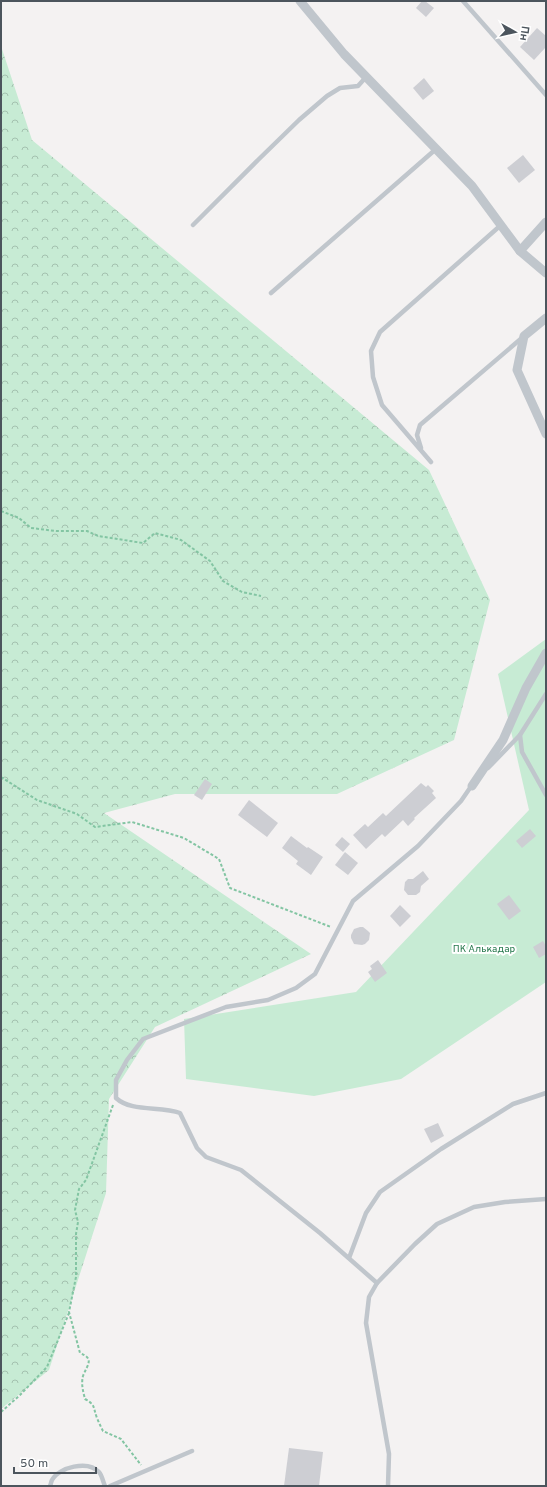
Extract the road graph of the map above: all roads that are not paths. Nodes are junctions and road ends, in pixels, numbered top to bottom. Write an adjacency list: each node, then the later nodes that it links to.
1 (300, 1): 3 (street)
2 (463, 1): 4 (lane)
3 (366, 77): 5 (street); 7 (lane)
4 (546, 95)
5 (436, 149): 8 (street); 11 (lane)
6 (546, 222): 9 (street)
7 (193, 225)
8 (501, 225): 9 (street); 15 (lane)
9 (520, 251): 10 (street)
10 (546, 273)
11 (271, 293)
12 (546, 318): 13 (street)
13 (524, 336): 14 (street); 15 (lane)
14 (546, 434)
15 (421, 450): 16 (lane)
16 (432, 462)
17 (546, 653): 22 (street)
18 (546, 694): 19 (lane)
19 (520, 735): 21 (lane); 22 (lane)
20 (546, 782): 21 (lane)
21 (541, 785): 23 (lane)
22 (472, 786): 26 (lane)
23 (546, 795)
24 (546, 1092): 26 (lane)
25 (546, 1199): 27 (lane)
26 (349, 1258): 27 (lane)
27 (378, 1283): 32 (lane)
28 (192, 1451): 31 (lane)
29 (50, 1486): 30 (lane)
30 (105, 1486)
31 (110, 1486)
32 (388, 1486)

